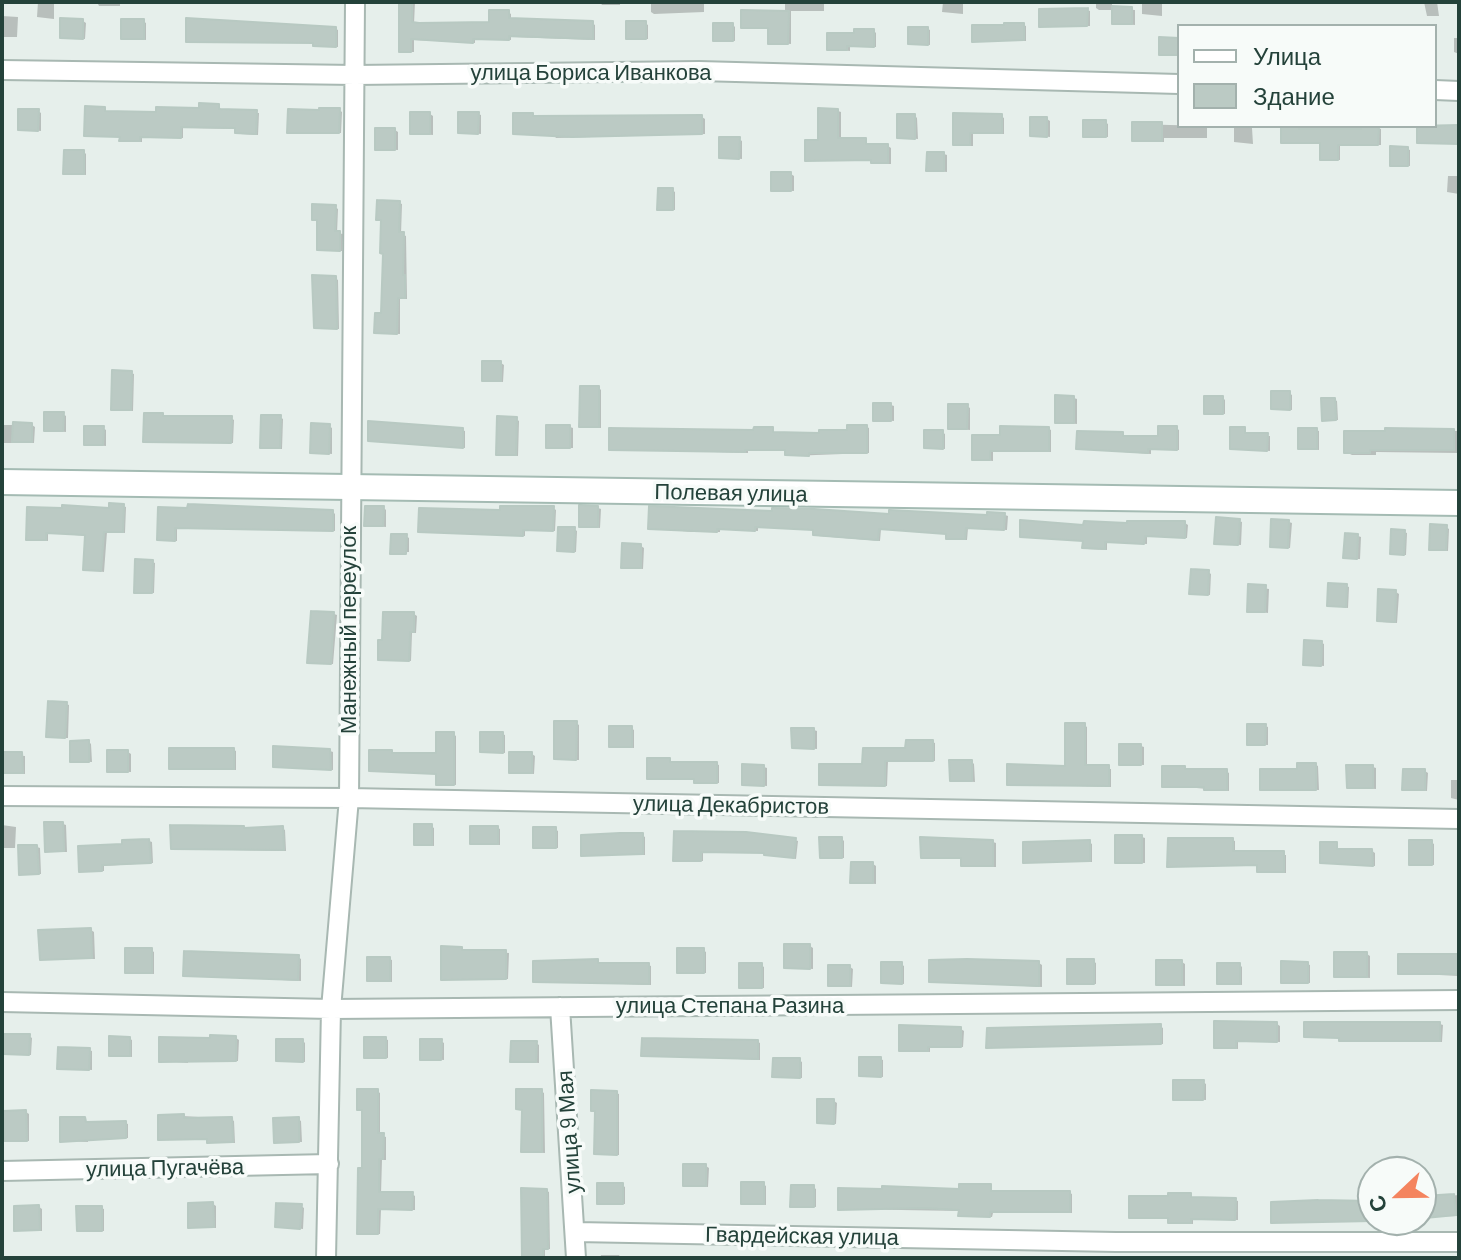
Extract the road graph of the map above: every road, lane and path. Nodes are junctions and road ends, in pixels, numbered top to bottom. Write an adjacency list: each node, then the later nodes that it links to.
1 (355, 2): 3 (street, Манежный переулок)
2 (2, 70): 3 (street, улица Бориса Иванкова)
3 (355, 75): 4 (street, улица Бориса Иванкова); 8 (street, Манежный переулок)
4 (1177, 84)
5 (1437, 90): 6 (street)
6 (1459, 91)
7 (2, 482): 8 (street, Полевая улица)
8 (349, 487): 9 (street, Полевая улица); 11 (street, Манежный переулок)
9 (1459, 503)
10 (2, 796): 11 (street, улица Декабристов)
11 (349, 798): 12 (street, улица Декабристов); 16 (street, Манежный переулок)
12 (1459, 819)
13 (1459, 1000): 15 (street, улица Степана Разина)
14 (2, 1002): 16 (street, улица Степана Разина)
15 (560, 1007): 16 (street, улица Степана Разина); 19 (street, улица 9 Мая)
16 (331, 1009): 17 (street, Манежный переулок)
17 (329, 1164): 18 (street, улица Пугачёва); 22 (street, Манежный переулок)
18 (2, 1171)
19 (576, 1232): 21 (street, Гвардейская улица); 23 (street, улица 9 Мая)
20 (1459, 1242): 21 (street, Гвардейская улица)
21 (1116, 1250)
22 (326, 1258)
23 (576, 1258)

